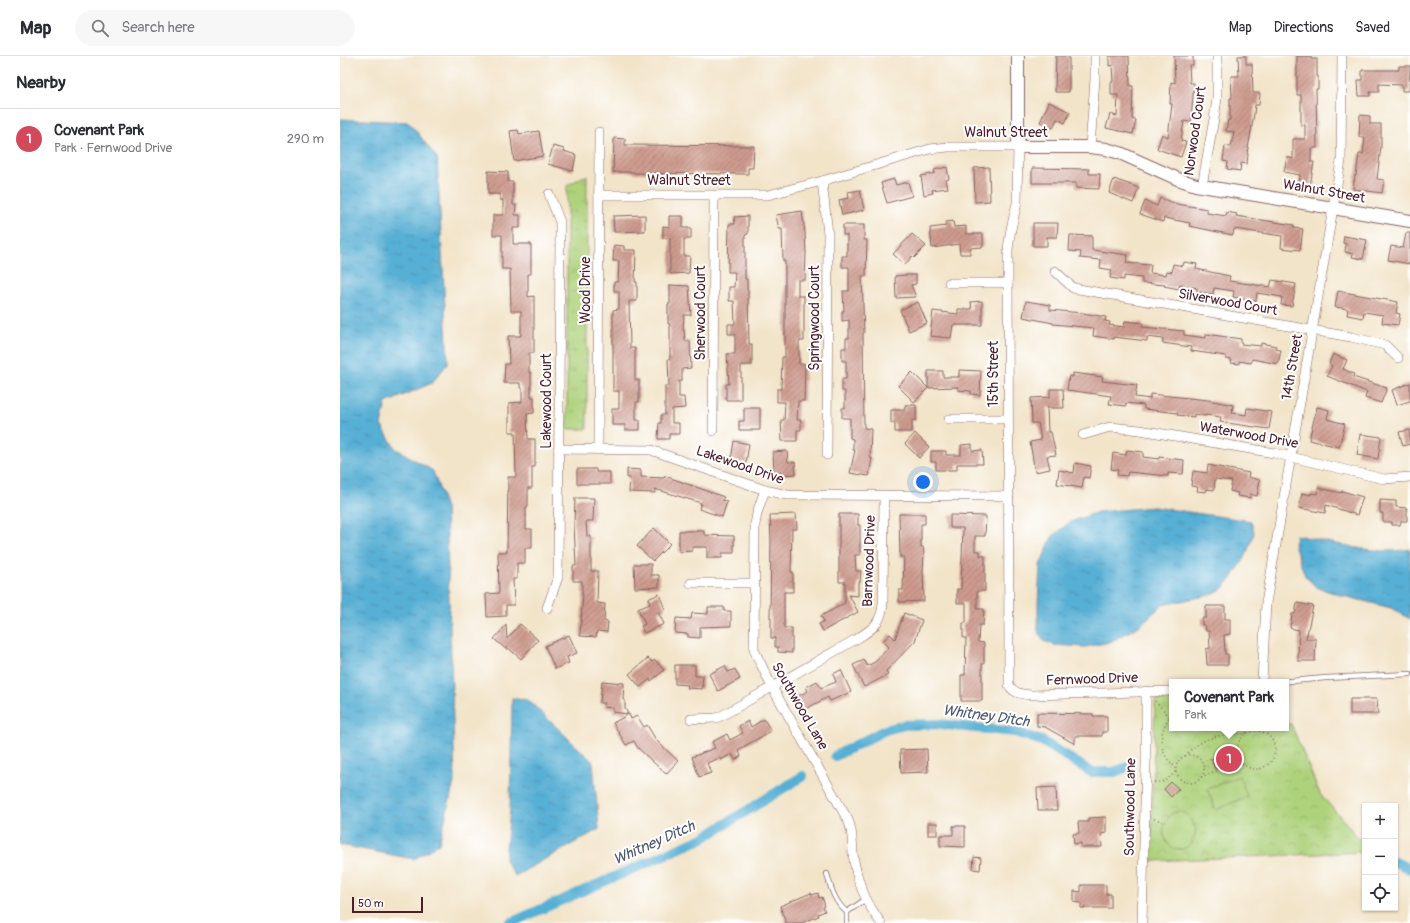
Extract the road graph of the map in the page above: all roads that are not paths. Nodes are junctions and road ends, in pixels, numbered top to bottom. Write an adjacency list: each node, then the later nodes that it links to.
1 (1018, 56): 6 (street, 15th Street)
2 (1095, 56): 7 (street)
3 (1217, 56): 9 (street, Norwood Court)
4 (1342, 56): 13 (street, 14th Street)
5 (599, 132): 11 (street, Wood Drive)
6 (1018, 147): 7 (street, Walnut Street); 8 (street, Walnut Street); 17 (street, 15th Street)
7 (1090, 147): 9 (street, Walnut Street)
8 (822, 181): 12 (street, Walnut Street); 26 (street, Springwood Court)
9 (1202, 186): 13 (street, Walnut Street)
10 (549, 194): 24 (street, Lakewood Court)
11 (599, 195): 12 (street, Walnut Street); 25 (street, Wood Drive)
12 (714, 196): 22 (street, Sherwood Court)
13 (1333, 208): 14 (street, Walnut Street); 18 (street, 14th Street)
14 (1410, 221)
15 (1055, 271): 18 (street, Silverwood Court)
16 (949, 283): 17 (street)
17 (1008, 283): 21 (street, 15th Street)
18 (1312, 330): 19 (street, Silverwood Court); 27 (street, 14th Street)
19 (1398, 358)
20 (949, 419): 21 (street)
21 (1008, 419): 31 (street, 15th Street)
22 (713, 431)
23 (1083, 435): 27 (street, Waterwood Drive)
24 (559, 449): 25 (street, Lakewood Drive); 34 (street, Lakewood Court)
25 (598, 449): 29 (street, Lakewood Drive)
26 (827, 456)
27 (1291, 456): 28 (street, Waterwood Drive); 36 (street, 14th Street)
28 (1410, 477)
29 (765, 490): 30 (street, Lakewood Drive); 33 (street, Southwood Lane)
30 (884, 496): 31 (street, Lakewood Drive); 38 (street, Barnwood Drive)
31 (1009, 496): 39 (street, 15th Street)
32 (691, 583): 33 (street)
33 (755, 583): 38 (street, Southwood Lane)
34 (547, 608)
35 (1410, 674): 37 (lane)
36 (1262, 679)
37 (1289, 681)
38 (772, 687): 42 (street, Barnwood Drive); 44 (street, Southwood Lane)
39 (1013, 691): 40 (street, Fernwood Drive)
40 (1146, 691): 41 (street, Fernwood Drive); 48 (street, Southwood Lane)
41 (1169, 691)
42 (691, 719)
43 (827, 874): 45 (lane)
44 (866, 899): 45 (lane); 47 (street, Southwood Lane)
45 (848, 912): 46 (lane)
46 (848, 923)
47 (882, 923)
48 (1142, 923)

